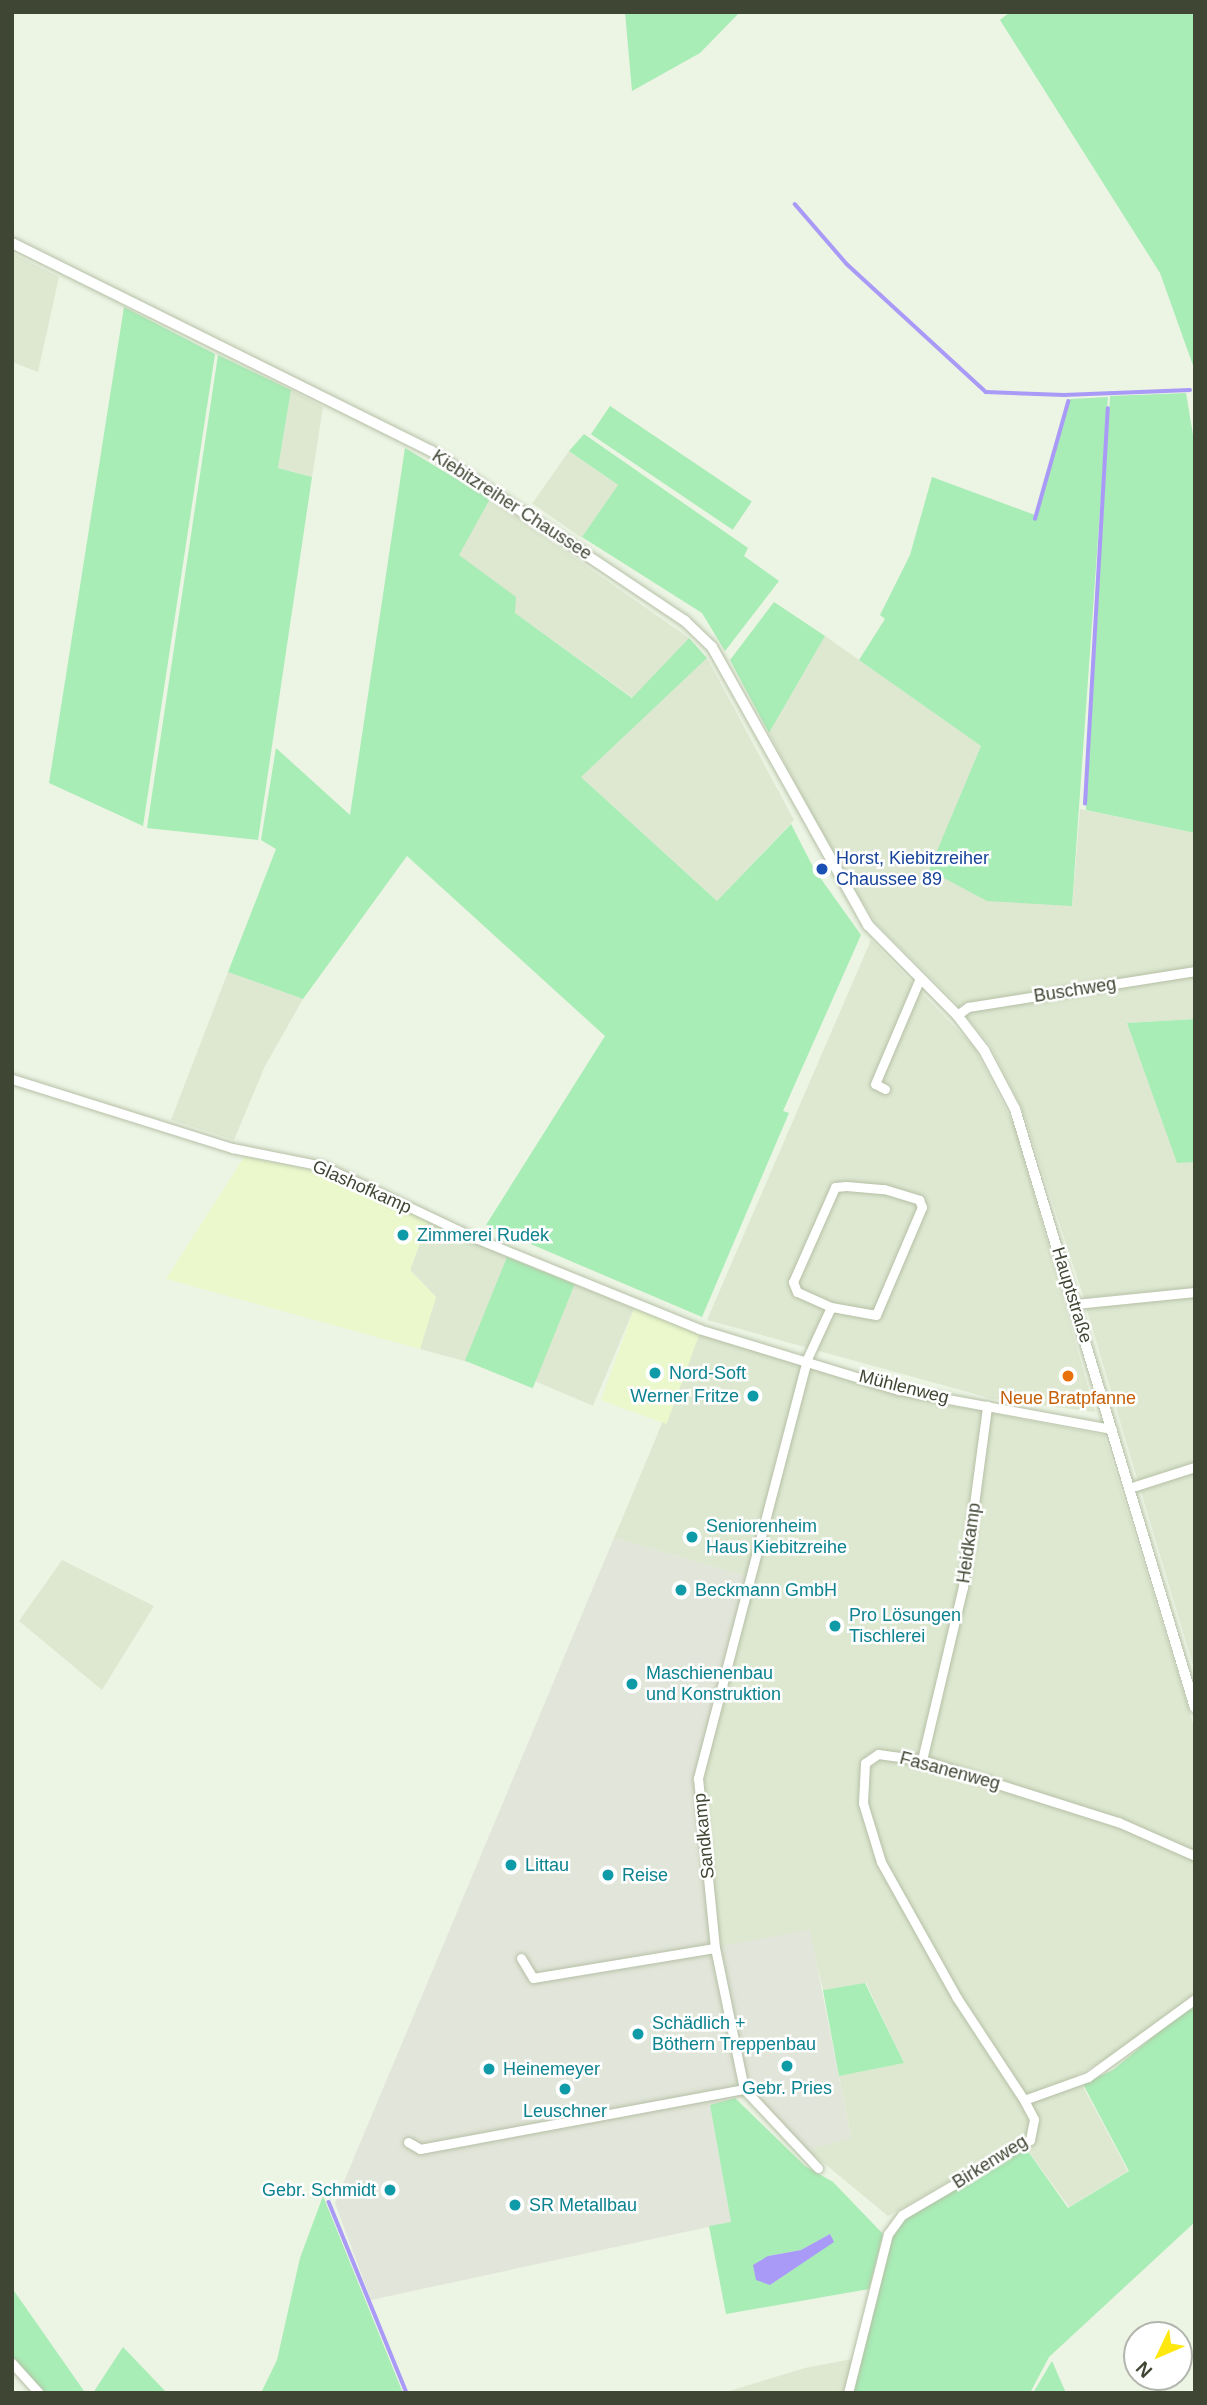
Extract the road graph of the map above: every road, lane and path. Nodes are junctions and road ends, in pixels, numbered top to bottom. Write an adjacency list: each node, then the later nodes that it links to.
1 (12, 243): 2 (street, Kiebitzreiher Chaussee)
2 (868, 925): 4 (street, Hauptstraße)
3 (1195, 971): 5 (street, Buschweg)
4 (920, 978): 5 (street, Hauptstraße); 7 (street)
5 (957, 1015): 9 (street, Hauptstraße)
6 (12, 1079): 11 (street, Glashofkamp)
7 (885, 1089)
8 (1195, 1292): 9 (street)
9 (1075, 1304): 14 (street, Hauptstraße)
10 (831, 1307): 10 (street); 12 (street, Sandkamp)
11 (699, 1329): 12 (street, Mühlenweg)
12 (807, 1359): 13 (street, Mühlenweg); 20 (street, Sandkamp)
13 (986, 1406): 14 (street, Mühlenweg); 18 (street, Heidkamp)
14 (1111, 1429): 16 (street, Hauptstraße)
15 (1195, 1467): 16 (street)
16 (1129, 1488): 17 (street, Hauptstraße)
17 (1195, 1708)
18 (922, 1760): 19 (street, Fasanenweg); 24 (street, Fasanenweg)
19 (1195, 1856)
20 (715, 1948): 21 (street); 23 (street, Sandkamp)
21 (521, 1958)
22 (1195, 1999): 24 (street)
23 (744, 2089): 25 (street); 26 (street)
24 (1024, 2100): 29 (street, Birkenweg)
25 (408, 2143)
26 (818, 2168)
27 (12, 2363): 28 (street)
28 (39, 2393)
29 (849, 2393)

